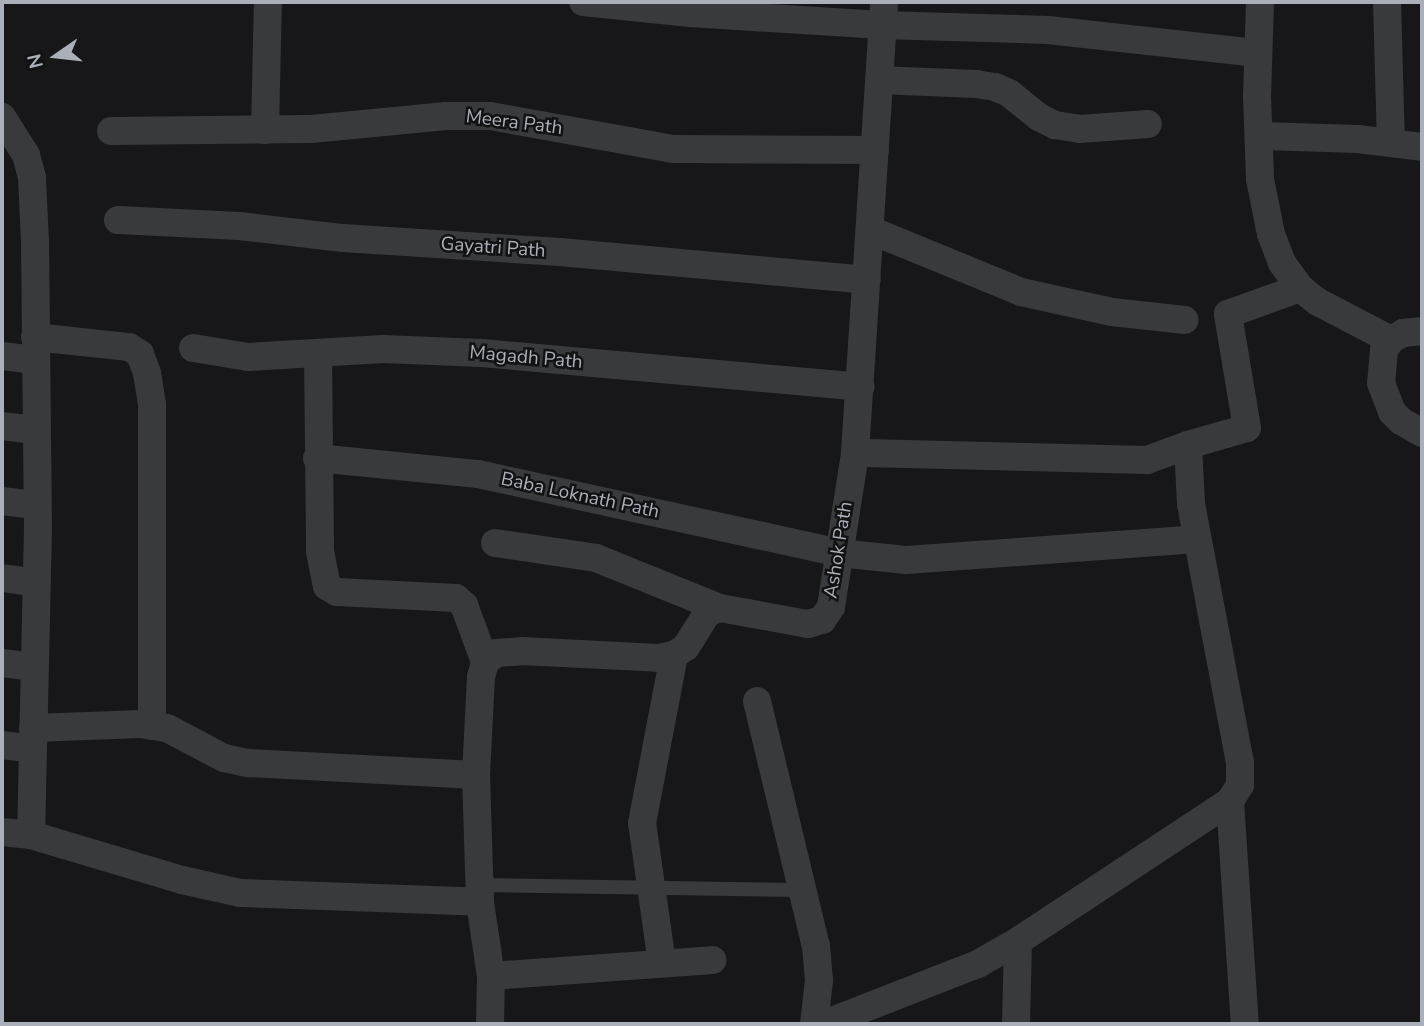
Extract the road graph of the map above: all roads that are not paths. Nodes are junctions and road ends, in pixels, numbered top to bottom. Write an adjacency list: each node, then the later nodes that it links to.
1 (268, 2): 10 (street)
2 (583, 2): 5 (street)
3 (1260, 2): 6 (street)
4 (1387, 2): 13 (street)
5 (883, 13): 6 (street); 7 (street, Ashok Path)
6 (1258, 53): 12 (street)
7 (879, 80): 9 (street); 15 (street, Ashok Path)
8 (2, 117): 24 (street)
9 (1148, 124)
10 (265, 130): 11 (street, Meera Path); 15 (street, Meera Path)
11 (111, 131)
12 (1259, 136): 13 (street); 19 (street)
13 (1391, 143): 14 (street)
14 (1422, 147)
15 (875, 150): 17 (street, Ashok Path)
16 (118, 220): 18 (street, Gayatri Path)
17 (870, 230): 18 (street, Ashok Path); 20 (street)
18 (867, 280): 27 (street, Ashok Path)
19 (1300, 288): 22 (street); 31 (street)
20 (1185, 320)
21 (1422, 331): 22 (street)
22 (1391, 340): 30 (street)
23 (193, 348): 25 (street, Magadh Path)
24 (36, 349): 26 (street); 29 (street); 47 (street)
25 (318, 354): 27 (street, Magadh Path); 33 (street)
26 (2, 356)
27 (860, 387): 32 (street, Ashok Path)
28 (2, 426): 29 (street)
29 (37, 430): 35 (street)
30 (1422, 433)
31 (1188, 445): 32 (street); 36 (street)
32 (855, 453): 38 (street, Ashok Path)
33 (317, 458): 38 (street, Baba Loknath Path); 43 (street)
34 (2, 501): 35 (street)
35 (37, 505): 40 (street)
36 (1197, 539): 38 (street, Baba Loknath Path); 51 (street)
37 (495, 543): 41 (street, Ashok Path)
38 (839, 553): 41 (street, Ashok Path)
39 (2, 578): 40 (street)
40 (36, 583): 45 (street)
41 (720, 608): 42 (street)
42 (674, 655): 43 (street); 54 (street)
43 (485, 662): 50 (street)
44 (2, 663): 45 (street)
45 (35, 667): 48 (street)
46 (757, 701): 55 (street)
47 (152, 726): 48 (street); 50 (street)
48 (33, 738): 49 (street); 53 (street)
49 (2, 745)
50 (476, 775): 56 (street)
51 (1230, 801): 57 (street); 65 (street)
52 (2, 832): 53 (street)
53 (31, 835): 56 (street)
54 (650, 888): 55 (lane); 56 (lane); 59 (street)
55 (802, 890): 62 (street)
56 (481, 894): 60 (street)
57 (1018, 941): 63 (street); 64 (street)
58 (712, 960): 59 (street)
59 (663, 963): 60 (street)
60 (491, 976): 61 (street)
61 (490, 1024)
62 (814, 1024)
63 (824, 1024)
64 (1016, 1024)
65 (1245, 1024)

